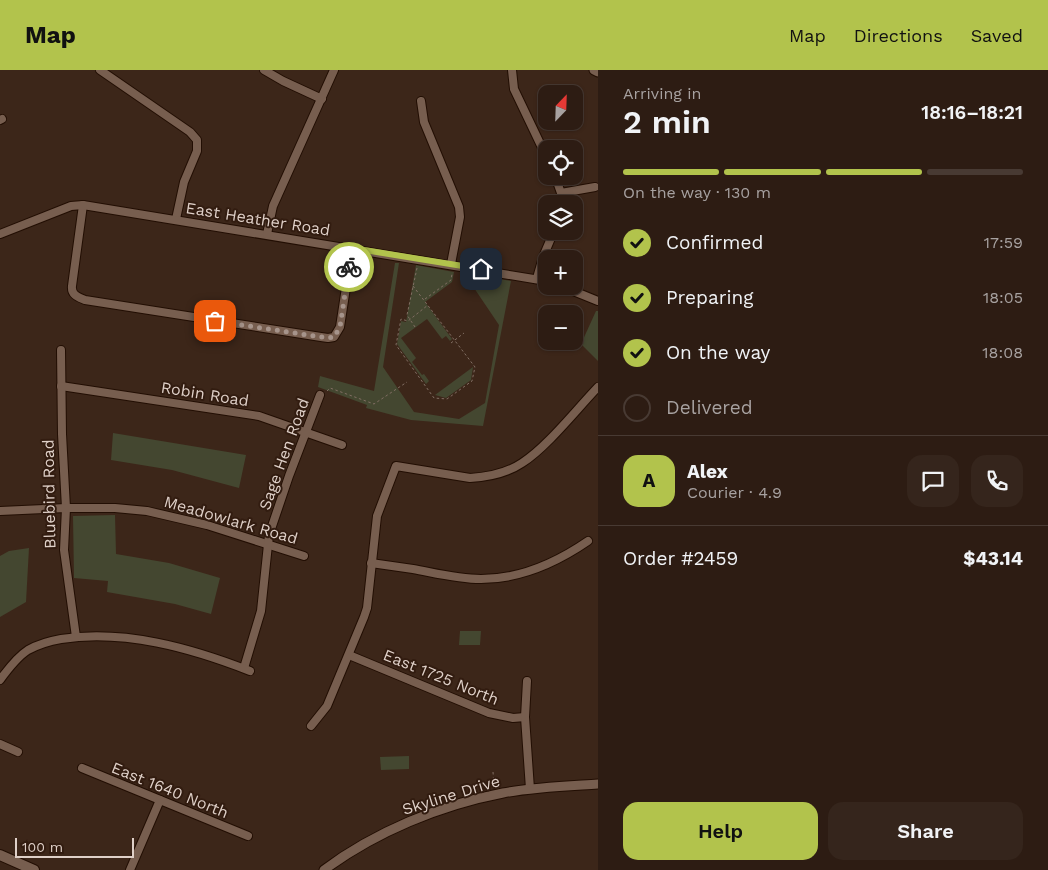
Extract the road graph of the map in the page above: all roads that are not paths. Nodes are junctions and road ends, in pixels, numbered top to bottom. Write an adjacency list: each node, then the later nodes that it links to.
1 (100, 70): 14 (street)
2 (264, 70): 7 (street)
3 (334, 70): 7 (street)
4 (512, 70): 9 (street)
5 (594, 70): 6 (street)
6 (598, 72)
7 (322, 99): 16 (street)
8 (421, 101): 19 (street)
9 (538, 140)
10 (558, 185): 12 (street)
11 (596, 187): 12 (street)
12 (560, 193)
13 (83, 205): 14 (street, East Heather Road); 15 (street, East Heather Road); 18 (street)
14 (176, 219): 16 (street, East Heather Road)
15 (0, 234)
16 (267, 234): 18 (street, East Heather Road)
17 (550, 240): 20 (street)
18 (352, 248): 19 (street, East Heather Road)
19 (452, 267): 20 (street, East Heather Road)
20 (537, 278)
21 (583, 295): 22 (street)
22 (598, 301)
23 (61, 350): 24 (street, Bluebird Road)
24 (61, 386): 27 (street, Robin Road); 29 (street, Bluebird Road)
25 (598, 388): 34 (street)
26 (320, 395): 27 (street, Sage Hen Road)
27 (307, 432): 28 (street, Robin Road); 32 (street, Sage Hen Road)
28 (342, 444)
29 (66, 508): 30 (street, Meadowlark Road); 32 (street, Meadowlark Road); 35 (street, Bluebird Road)
30 (0, 511)
31 (588, 541): 34 (street)
32 (267, 544): 33 (street, Meadowlark Road); 35 (street, Sage Hen Road)
33 (304, 556)
34 (371, 563): 36 (street)
35 (76, 637): 37 (street)
36 (349, 655): 39 (street, East 1725 North); 40 (street)
37 (0, 680)
38 (527, 681): 39 (street)
39 (524, 717): 45 (street)
40 (311, 726)
41 (0, 744): 42 (street)
42 (18, 752)
43 (82, 768): 46 (street, East 1640 North)
44 (598, 784): 45 (street, Skyline Drive)
45 (530, 790): 51 (street, Skyline Drive)
46 (160, 800): 47 (street, East 1640 North); 50 (street)
47 (248, 836)
48 (0, 855): 49 (main road)
49 (34, 870)
50 (130, 870)
51 (324, 870)

